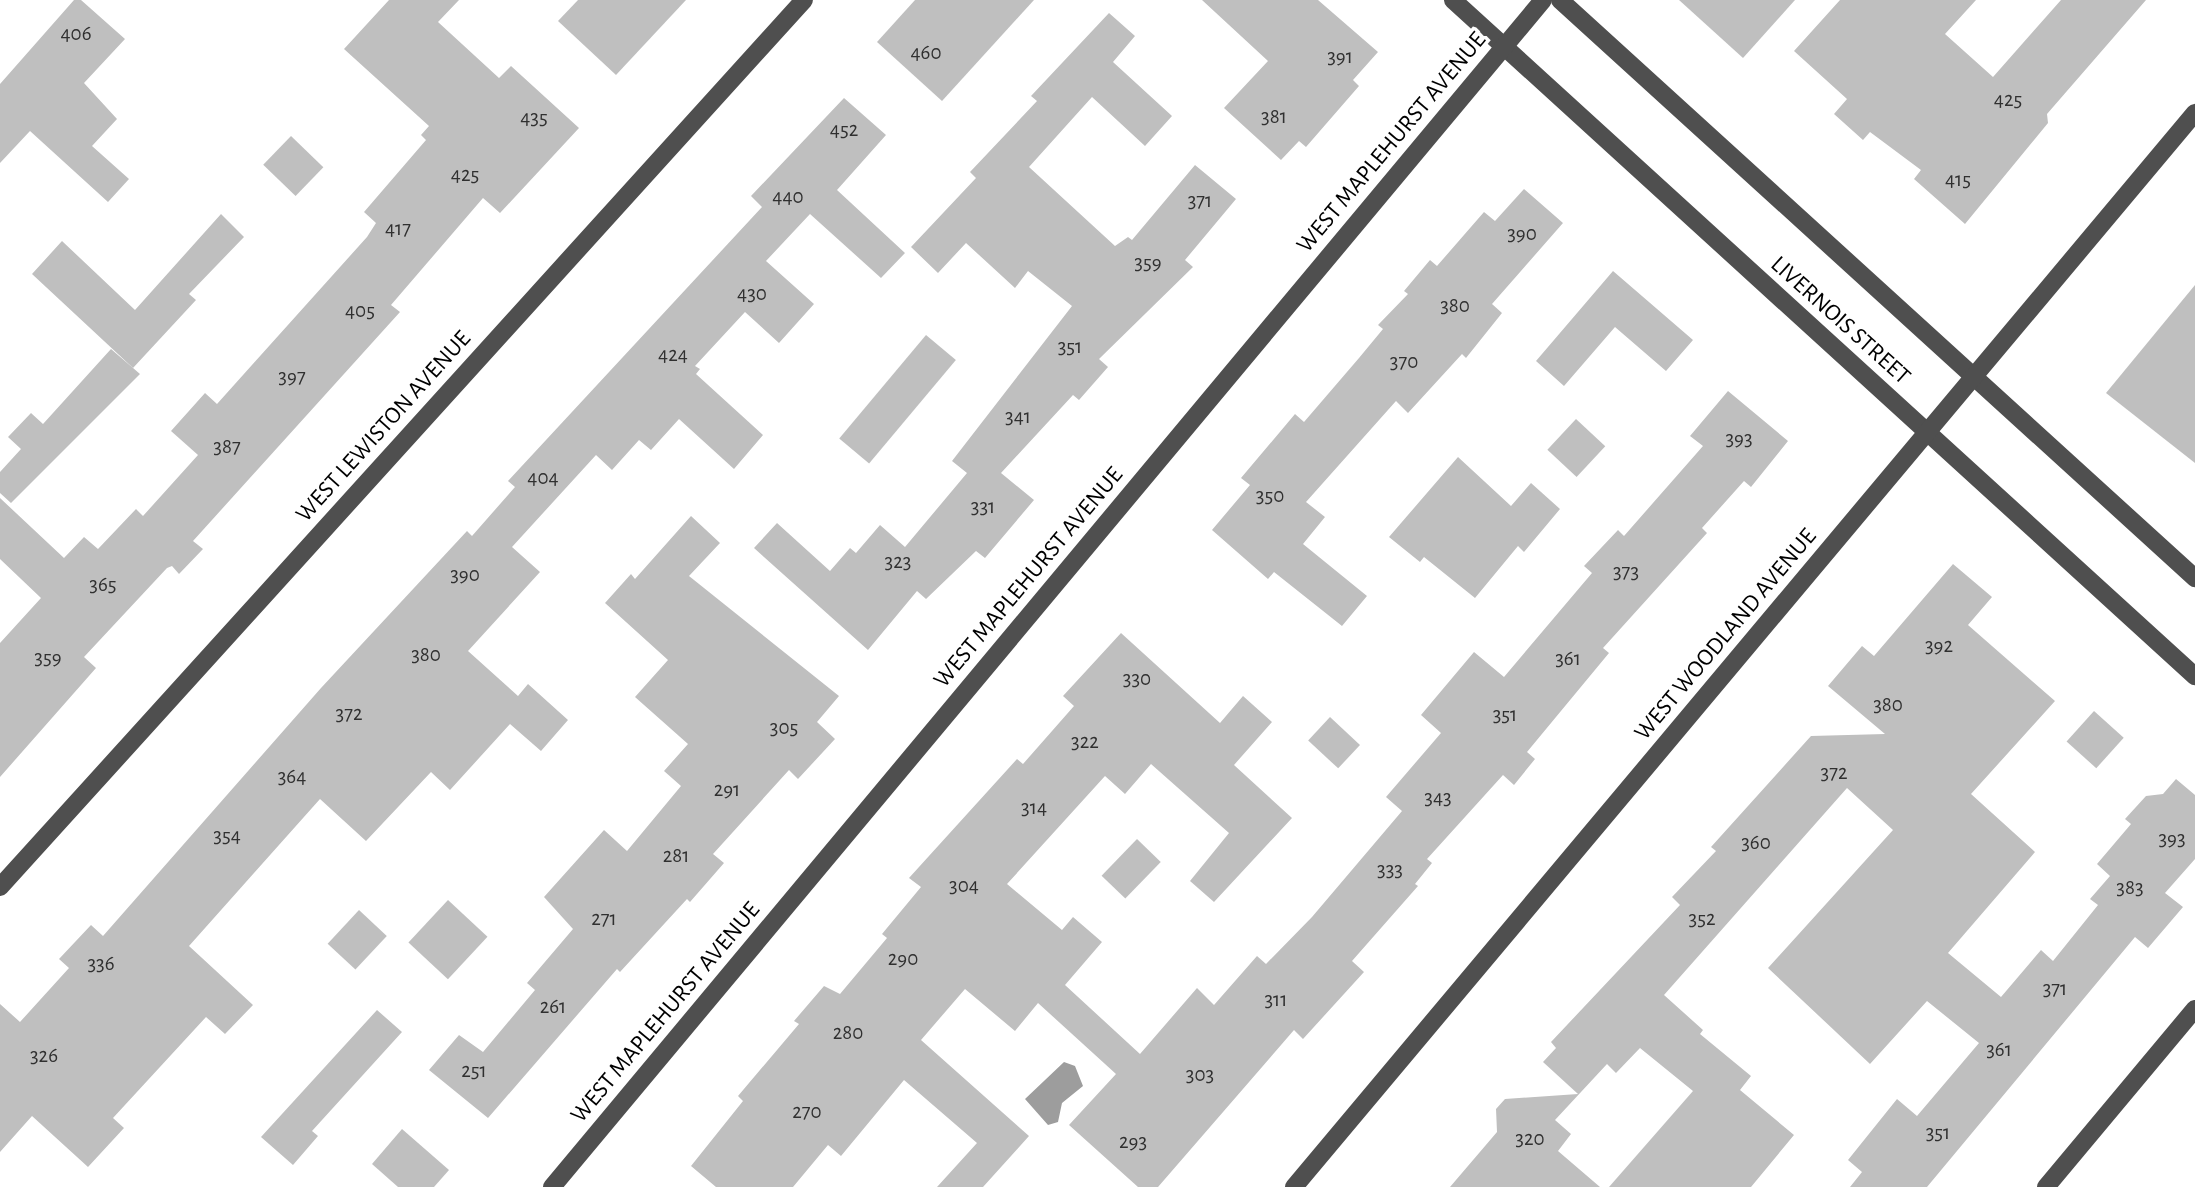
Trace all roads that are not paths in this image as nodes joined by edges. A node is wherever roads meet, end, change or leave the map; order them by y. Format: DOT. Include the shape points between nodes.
graph roads {
  1 [pos="804,0"];
  2 [pos="1453,0"];
  3 [pos="1543,0"];
  4 [pos="1560,0"];
  5 [pos="1504,47"];
  6 [pos="2195,113"];
  7 [pos="1975,378"];
  8 [pos="1928,433"];
  9 [pos="2195,578"];
  10 [pos="2195,676"];
  11 [pos="0,887"];
  12 [pos="2195,1009"];
  13 [pos="552,1187"];
  14 [pos="1294,1187"];
  15 [pos="2046,1187"];
  1 -- 11 [label="street, WEST LEWISTON AVENUE"];
  2 -- 5 [label="street, LIVERNOIS STREET"];
  3 -- 5 [label="street, WEST MAPLEHURST AVENUE"];
  4 -- 7 [label="street, LIVERNOIS STREET"];
  5 -- 8 [label="street, LIVERNOIS STREET"];
  5 -- 13 [label="street, WEST MAPLEHURST AVENUE"];
  6 -- 7 [label="street, WEST WOODLAND AVENUE"];
  7 -- 8 [label="street, WEST WOODLAND AVENUE"];
  7 -- 9 [label="street, LIVERNOIS STREET"];
  8 -- 10 [label="street, LIVERNOIS STREET"];
  8 -- 14 [label="street, WEST WOODLAND AVENUE"];
  12 -- 15 [label="street"];
}
